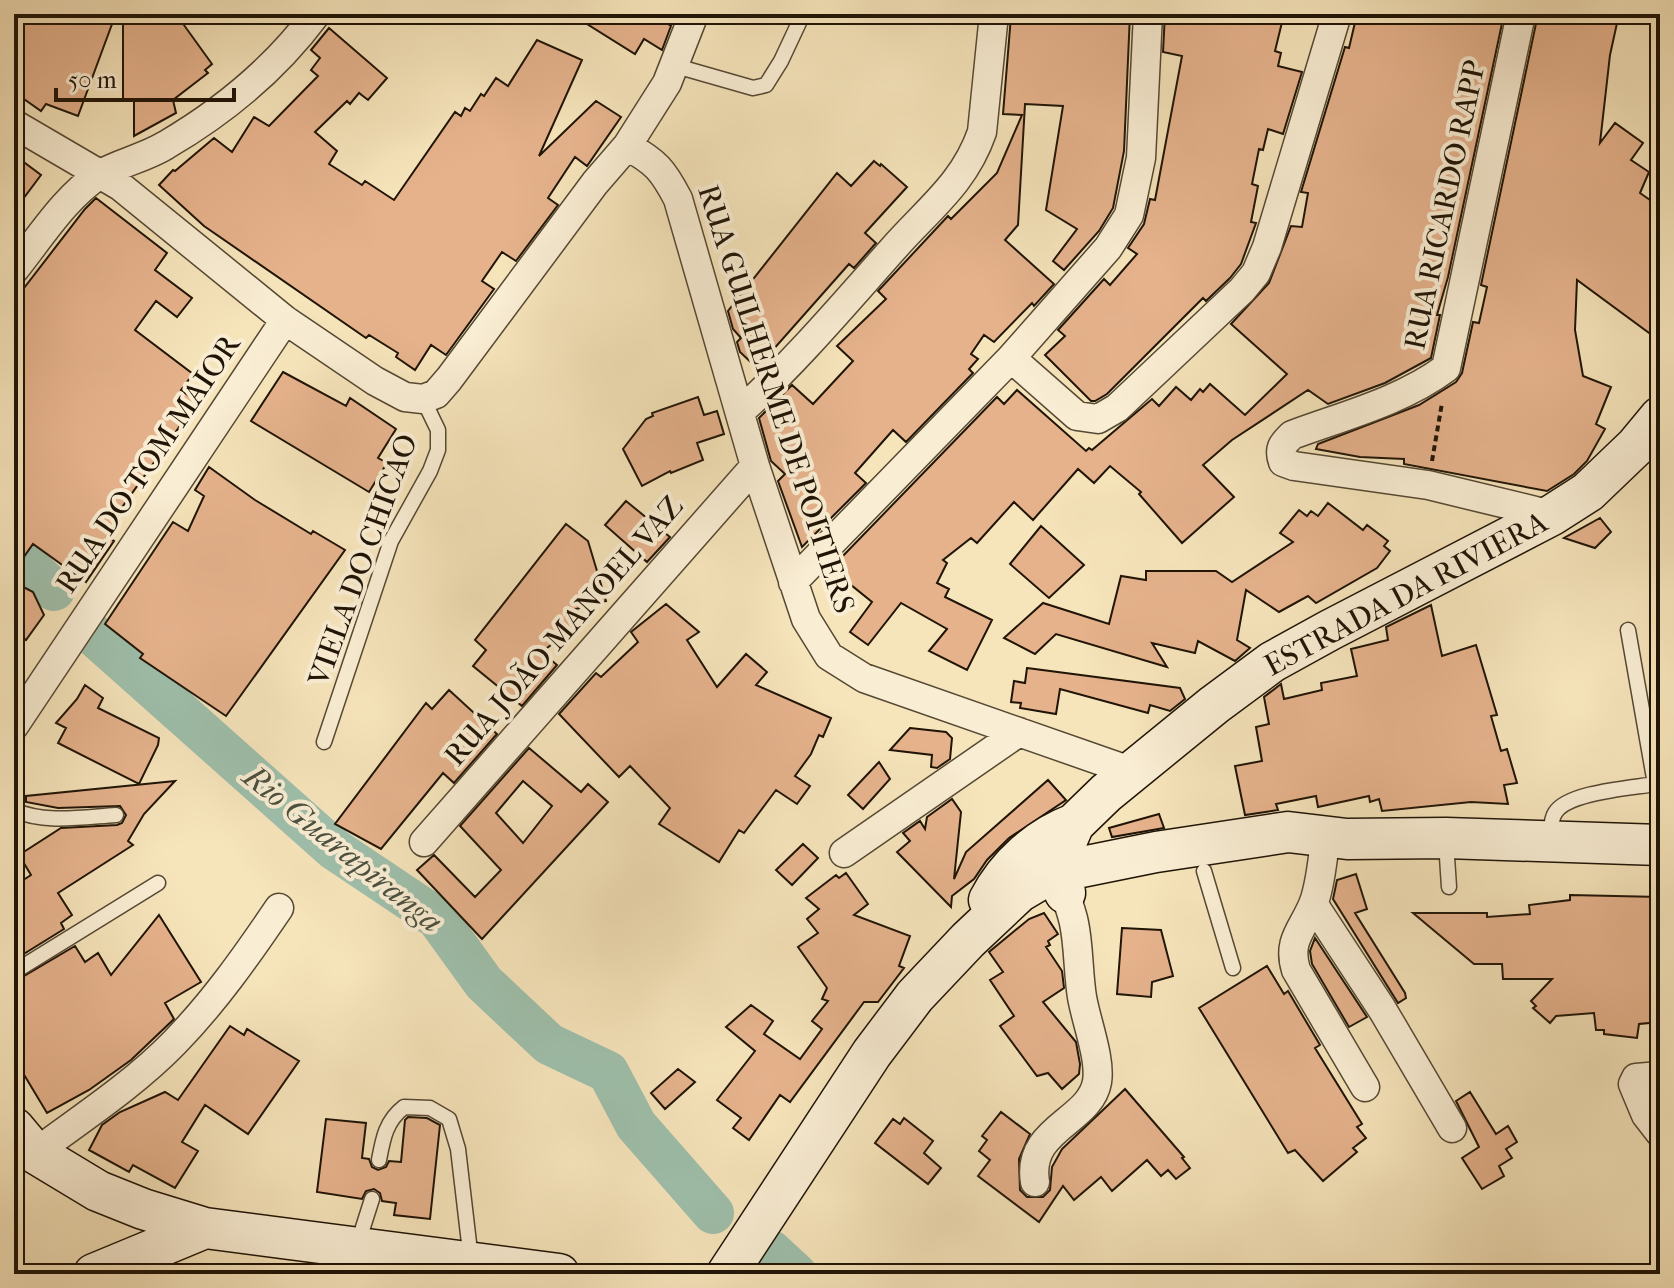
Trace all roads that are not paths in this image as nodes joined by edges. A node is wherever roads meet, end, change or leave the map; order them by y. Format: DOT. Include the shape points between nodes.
graph roads {
  1 [pos="316,14"];
  2 [pos="694,14"];
  3 [pos="803,14"];
  4 [pos="994,14"];
  5 [pos="1148,14"];
  6 [pos="1337,14"];
  7 [pos="1521,14"];
  8 [pos="676,66"];
  9 [pos="14,124"];
  10 [pos="627,146"];
  11 [pos="101,174"];
  12 [pos="14,270"];
  13 [pos="285,320"];
  14 [pos="1011,358"];
  15 [pos="423,399"];
  16 [pos="741,411"];
  17 [pos="1660,417"];
  18 [pos="755,466"];
  19 [pos="1552,515"];
  20 [pos="793,582"];
  21 [pos="1628,630"];
  22 [pos="14,726"];
  23 [pos="1019,732"];
  24 [pos="324,742"];
  25 [pos="1120,783"];
  26 [pos="1658,786"];
  27 [pos="14,810"];
  28 [pos="116,815"];
  29 [pos="1074,824"];
  30 [pos="1446,838"];
  31 [pos="1550,841"];
  32 [pos="424,842"];
  33 [pos="1336,844"];
  34 [pos="1660,845"];
  35 [pos="844,853"];
  36 [pos="1204,871"];
  37 [pos="158,883"];
  38 [pos="1449,887"];
  39 [pos="1073,889"];
  40 [pos="1314,905"];
  41 [pos="279,908"];
  42 [pos="968,940"];
  43 [pos="1233,968"];
  44 [pos="14,972"];
  45 [pos="1660,1076"];
  46 [pos="1365,1087"];
  47 [pos="1452,1128"];
  48 [pos="1660,1133"];
  49 [pos="24,1140"];
  50 [pos="379,1160"];
  51 [pos="1035,1182"];
  52 [pos="372,1199"];
  53 [pos="205,1228"];
  54 [pos="357,1247"];
  55 [pos="450,1265"];
  56 [pos="109,1271"];
  57 [pos="559,1274"];
  58 [pos="727,1274"];
  1 -- 11 [label="street" via="250,86 165,146"];
  2 -- 8 [label="street"];
  3 -- 8 [label="lane" via="766,85 753,88"];
  4 -- 16 [label="street" via="982,132 959,180"];
  5 -- 14 [label="street" via="1141,158 1129,215 1108,248"];
  6 -- 14 [label="street" via="1267,247 1242,290 1117,408 1098,419 1077,416"];
  7 -- 19 [label="street, RUA RICARDO RAPP" via="1446,368 1413,389 1292,435 1280,453 1283,462 1294,466 1428,485"];
  8 -- 10 [label="street"];
  9 -- 11 [label="street"];
  10 -- 15 [label="street" via="449,379"];
  10 -- 16 [label="street, RUA GUILHERME DE POITIERS" via="655,161 678,199"];
  11 -- 12 [label="street" via="66,206"];
  11 -- 13 [label="street"];
  13 -- 15 [label="street" via="375,381 405,397"];
  13 -- 22 [label="street, RUA DO TOM MAIOR"];
  14 -- 20 [label="street"];
  15 -- 24 [label="lane, VIELA DO CHICAO" via="438,430 438,450 391,541"];
  16 -- 18 [label="street, RUA GUILHERME DE POITIERS"];
  17 -- 19 [label="main road, ESTRADA DA RIVIERA" via="1596,485"];
  18 -- 20 [label="street, RUA GUILHERME DE POITIERS"];
  18 -- 32 [label="street, RUA JOÃO MANOEL VAZ"];
  19 -- 25 [label="main road, ESTRADA DA RIVIERA" via="1272,662"];
  20 -- 23 [label="street, RUA GUILHERME DE POITIERS" via="806,619 829,656 864,678"];
  21 -- 26 [label="lane"];
  23 -- 25 [label="street, RUA GUILHERME DE POITIERS"];
  23 -- 35 [label="street"];
  25 -- 29 [label="main road, ESTRADA DA RIVIERA"];
  25 -- 39 [label="main road, ESTRADA DA RIVIERA" via="1088,836"];
  26 -- 31 [label="lane" via="1575,798 1553,815"];
  27 -- 28 [label="lane" via="70,818"];
  29 -- 39 [label="main road, ESTRADA DA RIVIERA" via="1064,847"];
  29 -- 42 [label="main road" via="1051,833 1013,866 994,889"];
  30 -- 31 [label="main road"];
  30 -- 33 [label="main road"];
  30 -- 38 [label="lane"];
  31 -- 34 [label="main road"];
  33 -- 36 [label="main road" via="1288,858"];
  33 -- 39 [label="main road" via="1288,832 1156,852"];
  33 -- 40 [label="street"];
  36 -- 39 [label="main road"];
  36 -- 43 [label="lane"];
  37 -- 44 [label="lane"];
  39 -- 42 [label="main road"];
  39 -- 51 [label="street" via="1082,998 1097,1083 1089,1101 1039,1149"];
  40 -- 46 [label="street" via="1297,936 1293,960"];
  40 -- 47 [label="street"];
  41 -- 49 [label="street" via="223,989 173,1044 132,1081"];
  42 -- 58 [label="main road" via="915,996 872,1053"];
  45 -- 48 [label="street" via="1636,1078 1633,1084"];
  49 -- 53 [label="main road" via="98,1191"];
  50 -- 55 [label="lane" via="390,1118 404,1107 430,1108 449,1119 458,1149"];
  52 -- 54 [label="lane"];
  53 -- 54 [label="main road"];
  53 -- 56 [label="main road"];
  54 -- 55 [label="main road"];
  55 -- 57 [label="main road"];
}
